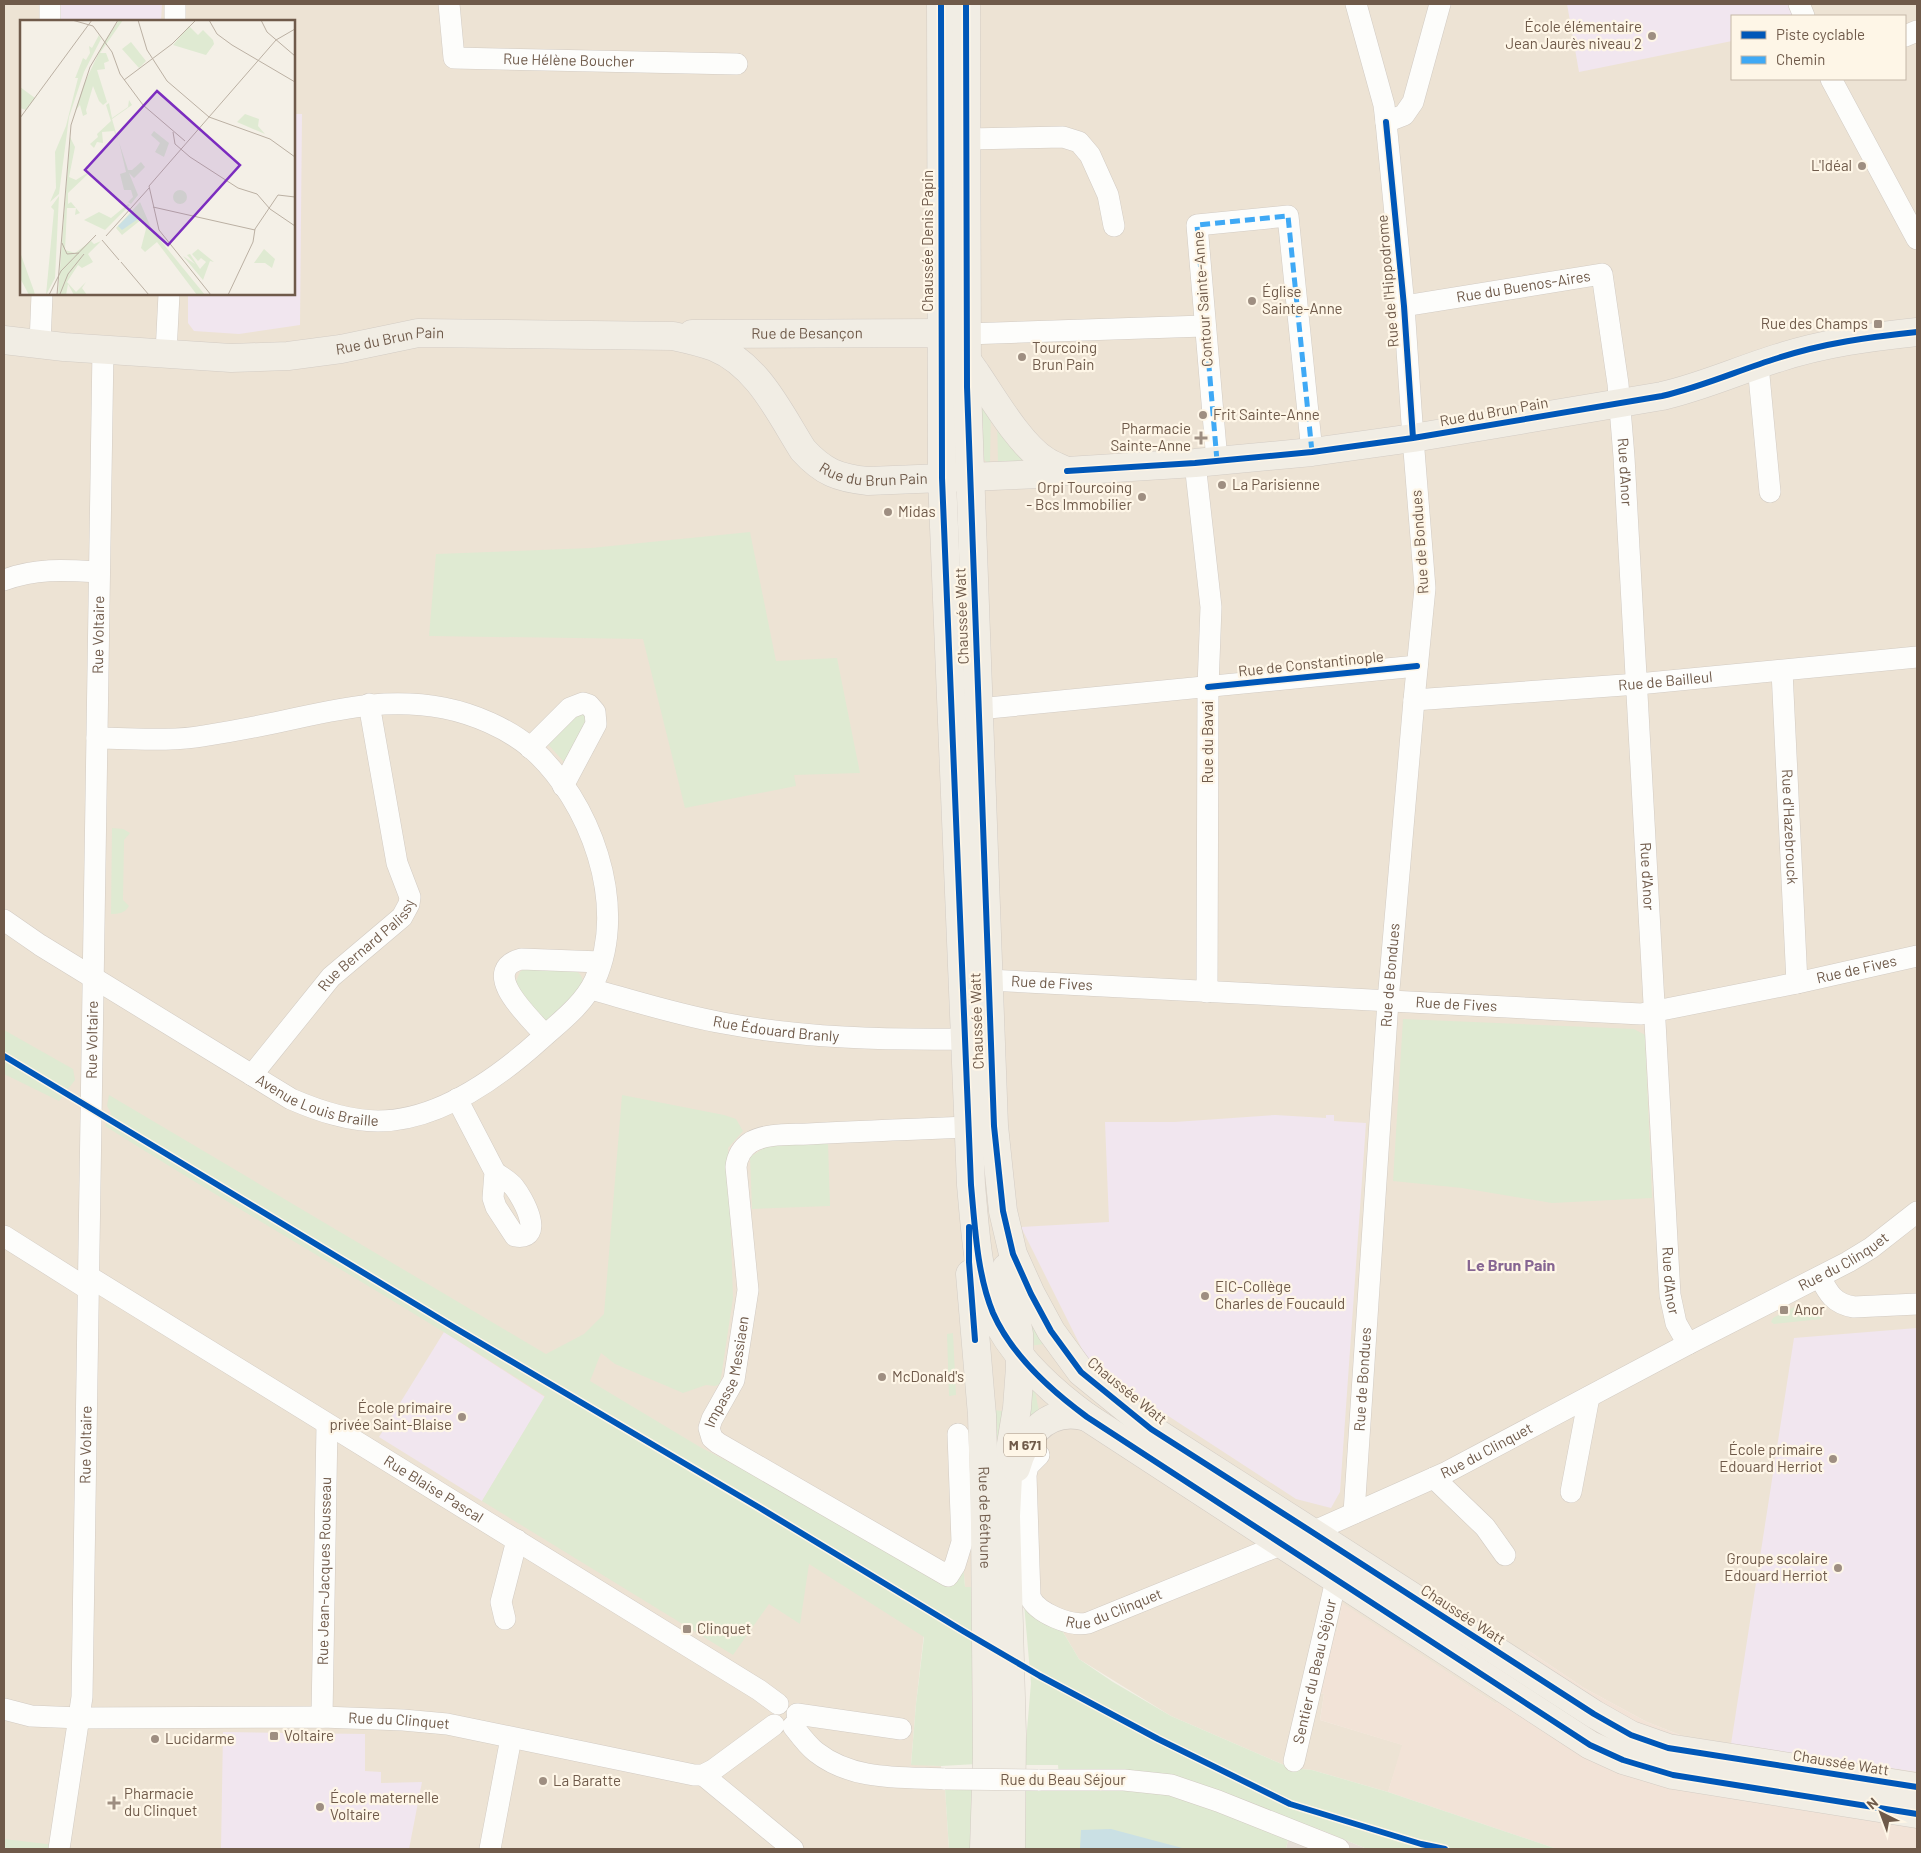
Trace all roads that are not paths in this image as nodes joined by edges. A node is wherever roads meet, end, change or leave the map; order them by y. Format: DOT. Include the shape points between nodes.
graph roads {
  1 [pos="50,4"];
  2 [pos="175,4"];
  3 [pos="449,4"];
  4 [pos="941,4"];
  5 [pos="966,4"];
  6 [pos="1356,4"];
  7 [pos="1440,4"];
  8 [pos="50,20"];
  9 [pos="175,20"];
  10 [pos="737,64"];
  11 [pos="1832,80"];
  12 [pos="1386,122"];
  13 [pos="967,139"];
  14 [pos="1114,226"];
  15 [pos="1917,239"];
  16 [pos="42,295"];
  17 [pos="169,295"];
  18 [pos="1404,306"];
  19 [pos="1204,326"];
  20 [pos="1917,332"];
  21 [pos="772,335"];
  22 [pos="674,336"];
  23 [pos="4,340"];
  24 [pos="958,343"];
  25 [pos="40,344"];
  26 [pos="103,349"];
  27 [pos="166,353"];
  28 [pos="1758,365"];
  29 [pos="761,383"];
  30 [pos="965,389"];
  31 [pos="1620,404"];
  32 [pos="1413,438"];
  33 [pos="1312,452"];
  34 [pos="1206,462"];
  35 [pos="1067,471"];
  36 [pos="970,477"];
  37 [pos="942,478"];
  38 [pos="1770,492"];
  39 [pos="99,572"];
  40 [pos="4,580"];
  41 [pos="1917,657"];
  42 [pos="1417,666"];
  43 [pos="1782,671"];
  44 [pos="1638,684"];
  45 [pos="1208,688"];
  46 [pos="1414,700"];
  47 [pos="369,704"];
  48 [pos="978,709"];
  49 [pos="97,738"];
  50 [pos="530,748"];
  51 [pos="563,786"];
  52 [pos="4,920"];
  53 [pos="1917,956"];
  54 [pos="602,962"];
  55 [pos="93,978"];
  56 [pos="988,980"];
  57 [pos="1797,983"];
  58 [pos="590,989"];
  59 [pos="1207,992"];
  60 [pos="1388,1001"];
  61 [pos="1656,1012"];
  62 [pos="545,1035"];
  63 [pos="966,1039"];
  64 [pos="252,1075"];
  65 [pos="457,1100"];
  66 [pos="981,1126"];
  67 [pos="495,1172"];
  68 [pos="971,1185"];
  69 [pos="1917,1212"];
  70 [pos="4,1236"];
  71 [pos="1820,1277"];
  72 [pos="88,1283"];
  73 [pos="1917,1304"];
  74 [pos="1688,1344"];
  75 [pos="1025,1367"];
  76 [pos="1589,1398"];
  77 [pos="982,1416"];
  78 [pos="1087,1417"];
  79 [pos="327,1425"];
  80 [pos="1150,1429"];
  81 [pos="958,1434"];
  82 [pos="1039,1455"];
  83 [pos="1434,1478"];
  84 [pos="1571,1492"];
  85 [pos="1354,1513"];
  86 [pos="1006,1516"];
  87 [pos="1312,1532"];
  88 [pos="517,1540"];
  89 [pos="1281,1544"];
  90 [pos="1505,1556"];
  91 [pos="1336,1580"];
  92 [pos="505,1619"];
  93 [pos="4,1709"];
  94 [pos="80,1718"];
  95 [pos="322,1718"];
  96 [pos="788,1722"];
  97 [pos="900,1729"];
  98 [pos="511,1738"];
  99 [pos="1294,1761"];
  100 [pos="703,1774"];
  101 [pos="1917,1787"];
  102 [pos="1917,1814"];
  103 [pos="59,1849"];
  104 [pos="490,1849"];
  105 [pos="793,1849"];
  106 [pos="984,1849"];
  107 [pos="1011,1849"];
  108 [pos="1339,1849"];
  1 -- 8 [label="street"];
  2 -- 9 [label="street"];
  3 -- 10 [label="street, Rue Hélène Boucher" via="454,58"];
  4 -- 24 [label="main road, Chaussée Denis Papin"];
  5 -- 13 [label="main road, Chaussée Denis Papin"];
  6 -- 12 [label="street, Rue de l'Hippodrome"];
  7 -- 12 [label="street" via="1413,102 1404,115"];
  11 -- 15 [label="street"];
  12 -- 18 [label="street, Rue de l'Hippodrome"];
  13 -- 14 [label="street" via="1063,137 1078,142 1095,163 1108,195"];
  13 -- 24 [label="main road, Chaussée Denis Papin"];
  16 -- 25 [label="street"];
  17 -- 27 [label="street"];
  18 -- 31 [label="street, Rue du Buenos-Aires" via="1602,274"];
  18 -- 32 [label="street, Rue de l'Hippodrome"];
  19 -- 24 [label="street, Rue de Besançon"];
  19 -- 33 [label="street, Contour Sainte-Anne" via="1197,225 1288,216"];
  19 -- 34 [label="street, Contour Sainte-Anne"];
  20 -- 28 [label="main road, Rue du Brun Pain" via="1841,342"];
  21 -- 22 [label="main road, Rue de Besançon" via="712,333"];
  21 -- 24 [label="main road, Rue de Besançon"];
  21 -- 29 [label="main road, Rue du Brun Pain" via="757,351"];
  22 -- 27 [label="main road, Rue du Brun Pain" via="440,332 405,334 350,347 288,356 231,358"];
  22 -- 29 [label="main road, Rue du Brun Pain" via="726,353"];
  23 -- 25 [label="main road, Rue du Brun Pain"];
  24 -- 30 [label="main road"];
  24 -- 30 [label="main road, Chaussée Denis Papin"];
  25 -- 26 [label="main road, Rue du Brun Pain"];
  26 -- 27 [label="main road, Rue du Brun Pain"];
  26 -- 39 [label="street, Rue Voltaire"];
  28 -- 31 [label="main road, Rue du Brun Pain" via="1682,392"];
  28 -- 38 [label="street"];
  29 -- 37 [label="main road, Rue du Brun Pain" via="803,450 830,473 868,481"];
  30 -- 35 [label="main road" via="1020,435 1045,461"];
  30 -- 36 [label="main road, Chaussée Denis Papin"];
  30 -- 37 [label="main road, Chaussée Denis Papin"];
  31 -- 32 [label="main road, Rue du Brun Pain"];
  31 -- 44 [label="street, Rue d'Anor"];
  32 -- 33 [label="main road, Rue du Brun Pain"];
  32 -- 42 [label="street, Rue de Bondues" via="1425,588"];
  33 -- 34 [label="main road, Rue du Brun Pain"];
  34 -- 35 [label="main road, Rue du Brun Pain"];
  34 -- 45 [label="street, Rue du Bavai" via="1211,607"];
  35 -- 36 [label="main road, Rue du Brun Pain"];
  36 -- 37 [label="main road, Rue du Brun Pain"];
  36 -- 48 [label="main road, Chaussée Watt"];
  37 -- 63 [label="main road, Chaussée Watt"];
  39 -- 40 [label="street" via="47,570"];
  39 -- 49 [label="street, Rue Voltaire"];
  41 -- 43 [label="street, Rue de Bailleul"];
  42 -- 45 [label="street, Rue de Constantinople"];
  42 -- 46 [label="street, Rue de Bondues"];
  43 -- 44 [label="street, Rue de Bailleul"];
  43 -- 57 [label="street, Rue d'Hazebrouck"];
  44 -- 46 [label="street, Rue de Bailleul"];
  44 -- 61 [label="street, Rue d'Anor"];
  45 -- 48 [label="street, Rue de Constantinople"];
  45 -- 59 [label="street, Rue du Bavai"];
  46 -- 60 [label="street, Rue de Bondues"];
  47 -- 49 [label="street, Avenue Louis Braille" via="200,737"];
  47 -- 50 [label="street, Avenue Louis Braille" via="411,704 457,712 494,726"];
  47 -- 64 [label="street, Rue Bernard Palissy" via="397,862 410,897 406,912 320,988"];
  48 -- 56 [label="main road, Chaussée Watt"];
  49 -- 55 [label="street, Rue Voltaire"];
  50 -- 51 [label="street, Avenue Louis Braille"];
  50 -- 51 [label="street" via="570,708 583,703 592,708 596,724"];
  51 -- 54 [label="street, Avenue Louis Braille" via="590,833 603,871 607,915"];
  52 -- 55 [label="street, Avenue Louis Braille"];
  53 -- 57 [label="street, Rue de Fives"];
  54 -- 58 [label="street, Avenue Louis Braille"];
  54 -- 62 [label="street" via="522,959 505,969 506,986"];
  55 -- 64 [label="street, Avenue Louis Braille"];
  55 -- 72 [label="street, Rue Voltaire"];
  56 -- 59 [label="street, Rue de Fives"];
  56 -- 66 [label="main road, Chaussée Watt"];
  57 -- 61 [label="street, Rue de Fives"];
  58 -- 62 [label="street, Avenue Louis Braille"];
  58 -- 63 [label="street, Rue Édouard Branly" via="701,1019 760,1029 841,1037"];
  59 -- 60 [label="street, Rue de Fives"];
  60 -- 61 [label="street, Rue de Fives" via="1622,1014"];
  60 -- 85 [label="street, Rue de Bondues"];
  61 -- 74 [label="street, Rue d'Anor" via="1670,1295 1676,1323"];
  62 -- 65 [label="street, Avenue Louis Braille" via="493,1077"];
  63 -- 66 [label="main road, Chaussée Watt"];
  64 -- 65 [label="street, Avenue Louis Braille" via="316,1110 360,1120 399,1119"];
  65 -- 67 [label="street"];
  66 -- 68 [label="main road, Chaussée Watt"];
  66 -- 75 [label="main road, Chaussée Watt" via="991,1162 993,1214"];
  66 -- 80 [label="main road, Chaussée Watt" via="1000,1188 1007,1232 1035,1303 1081,1372"];
  66 -- 81 [label="street, Impasse Messiaen" via="767,1137 744,1148 736,1167 747,1305 734,1380 709,1428 712,1438 718,1443 948,1576 955,1566 962,1542"];
  68 -- 75 [label="main road, Chaussée Watt" via="979,1256 989,1302"];
  68 -- 77 [label="main road, Rue de Béthune / M 671" via="969,1262"];
  69 -- 71 [label="street, Rue du Clinquet" via="1860,1255"];
  70 -- 72 [label="street, Rue Blaise Pascal"];
  71 -- 73 [label="street" via="1835,1301 1844,1306"];
  71 -- 74 [label="street, Rue du Clinquet"];
  72 -- 79 [label="street, Rue Blaise Pascal"];
  72 -- 94 [label="street, Rue Voltaire"];
  74 -- 76 [label="street, Rue du Clinquet"];
  75 -- 77 [label="main road" via="998,1388"];
  75 -- 78 [label="main road, Chaussée Watt"];
  75 -- 80 [label="main road, Chaussée Watt" via="1078,1386"];
  75 -- 86 [label="main road, Rue de Béthune / M 671" via="1008,1463"];
  76 -- 83 [label="street, Rue du Clinquet"];
  76 -- 84 [label="street"];
  77 -- 106 [label="main road, Rue de Béthune / M 671" via="987,1755"];
  78 -- 86 [label="main road, Rue de Béthune / M 671" via="1066,1415 1049,1420 1033,1432 1020,1454"];
  78 -- 89 [label="main road, Chaussée Watt"];
  79 -- 88 [label="street, Rue Blaise Pascal"];
  79 -- 95 [label="street, Rue Jean-Jacques Rousseau"];
  80 -- 87 [label="main road, Chaussée Watt"];
  82 -- 89 [label="street, Rue du Clinquet" via="1028,1466 1026,1475 1029,1593 1034,1604 1067,1622 1088,1623"];
  83 -- 85 [label="street, Rue du Clinquet"];
  83 -- 90 [label="street" via="1486,1527"];
  85 -- 87 [label="street, Rue du Clinquet"];
  86 -- 107 [label="main road, Rue de Béthune / M 671" via="1012,1734"];
  87 -- 89 [label="street, Rue du Clinquet"];
  87 -- 101 [label="main road, Chaussée Watt" via="1594,1714 1642,1740 1682,1751"];
  88 -- 92 [label="street" via="501,1602"];
  88 -- 96 [label="street, Rue Blaise Pascal" via="778,1704 790,1704 795,1708"];
  89 -- 91 [label="main road, Chaussée Watt"];
  91 -- 99 [label="street, Sentier du Beau Séjour"];
  91 -- 102 [label="main road, Chaussée Watt" via="1573,1735 1623,1760 1673,1775"];
  93 -- 94 [label="street, Rue du Clinquet" via="31,1716"];
  94 -- 95 [label="street, Rue du Clinquet"];
  94 -- 103 [label="street, Rue Voltaire"];
  95 -- 98 [label="street, Rue du Clinquet" via="424,1721"];
  96 -- 97 [label="street"];
  96 -- 100 [label="street"];
  96 -- 108 [label="street, Rue du Beau Séjour, bridge" via="814,1750 856,1772 945,1779 1124,1780 1171,1785"];
  98 -- 100 [label="street, Rue du Clinquet" via="690,1775"];
  98 -- 104 [label="street"];
  100 -- 105 [label="street"];
}
